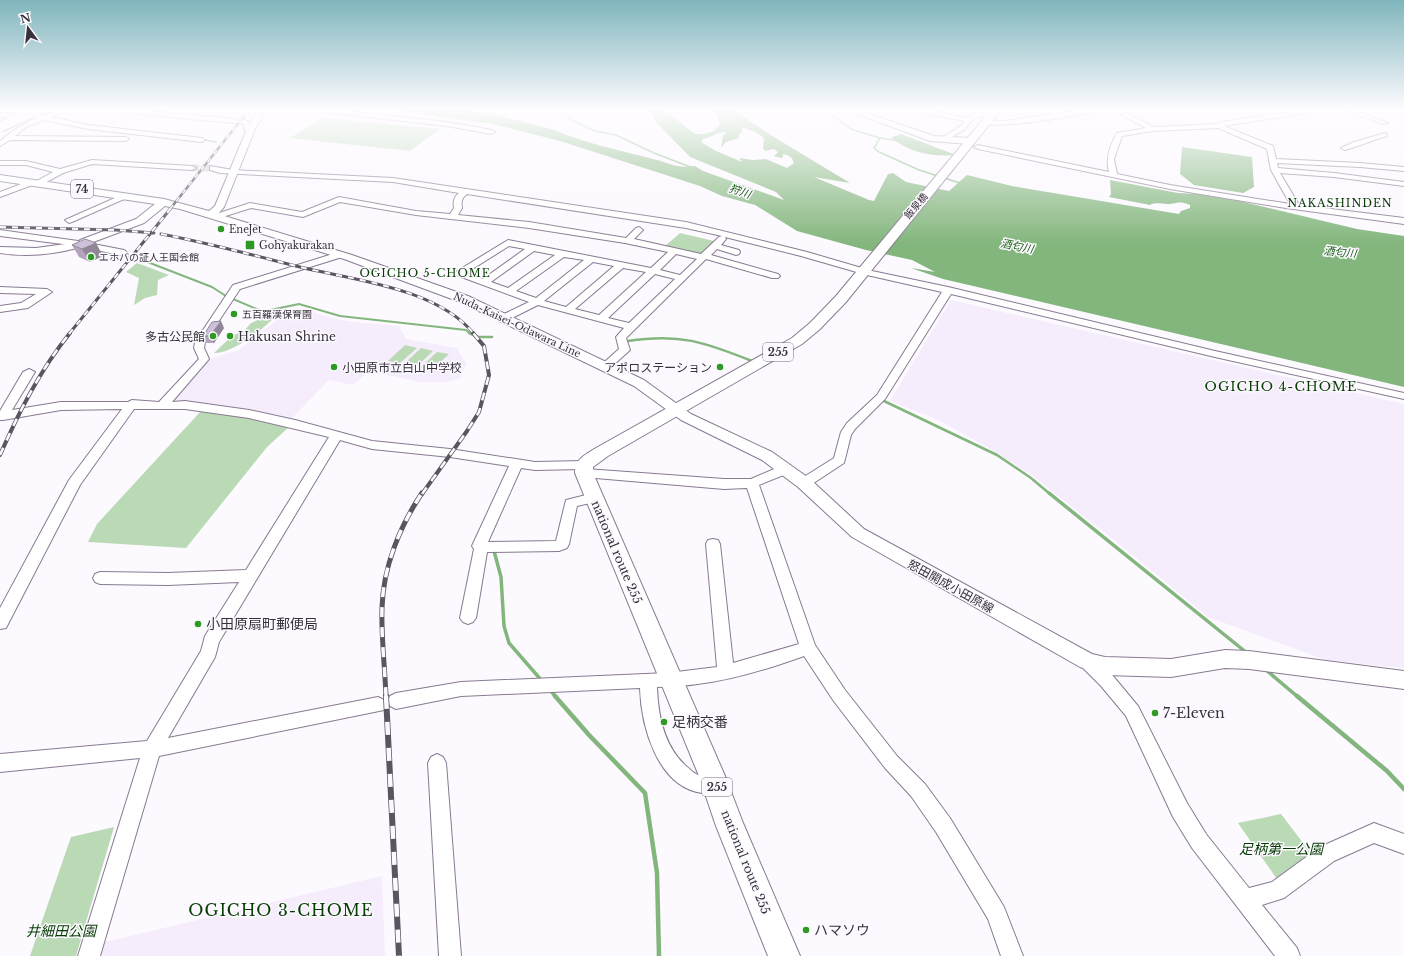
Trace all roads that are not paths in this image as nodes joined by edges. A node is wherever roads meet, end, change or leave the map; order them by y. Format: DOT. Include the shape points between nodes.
graph roads {
  1 [pos="240,155"];
  2 [pos="965,155"];
  3 [pos="1020,155"];
  4 [pos="1112,155"];
  5 [pos="1271,155"];
  6 [pos="1272,160"];
  7 [pos="0,163"];
  8 [pos="192,168"];
  9 [pos="212,168"];
  10 [pos="1404,169"];
  11 [pos="1275,170"];
  12 [pos="60,171"];
  13 [pos="233,172"];
  14 [pos="1114,176"];
  15 [pos="0,178"];
  16 [pos="35,183"];
  17 [pos="1404,184"];
  18 [pos="466,190"];
  19 [pos="0,195"];
  20 [pos="126,196"];
  21 [pos="164,202"];
  22 [pos="1296,207"];
  23 [pos="213,216"];
  24 [pos="452,217"];
  25 [pos="70,220"];
  26 [pos="1404,221"];
  27 [pos="686,225"];
  28 [pos="639,230"];
  29 [pos="0,233"];
  30 [pos="722,239"];
  31 [pos="628,241"];
  32 [pos="84,242"];
  33 [pos="73,246"];
  34 [pos="715,246"];
  35 [pos="532,248"];
  36 [pos="0,250"];
  37 [pos="674,251"];
  38 [pos="736,252"];
  39 [pos="124,253"];
  40 [pos="563,253"];
  41 [pos="339,255"];
  42 [pos="703,256"];
  43 [pos="591,259"];
  44 [pos="621,265"];
  45 [pos="653,271"];
  46 [pos="862,273"];
  47 [pos="775,276"];
  48 [pos="682,278"];
  49 [pos="484,282"];
  50 [pos="0,290"];
  51 [pos="948,290"];
  52 [pos="510,291"];
  53 [pos="537,302"];
  54 [pos="0,309"];
  55 [pos="568,310"];
  56 [pos="506,318"];
  57 [pos="601,319"];
  58 [pos="631,327"];
  59 [pos="605,367"];
  60 [pos="29,372"];
  61 [pos="1404,396"];
  62 [pos="132,404"];
  63 [pos="163,404"];
  64 [pos="675,410"];
  65 [pos="2,416"];
  66 [pos="338,435"];
  67 [pos="516,464"];
  68 [pos="584,469"];
  69 [pos="786,469"];
  70 [pos="752,482"];
  71 [pos="804,483"];
  72 [pos="594,498"];
  73 [pos="713,544"];
  74 [pos="482,548"];
  75 [pos="252,576"];
  76 [pos="100,578"];
  77 [pos="468,618"];
  78 [pos="0,623"];
  79 [pos="808,648"];
  80 [pos="1087,662"];
  81 [pos="726,672"];
  82 [pos="659,680"];
  83 [pos="1404,680"];
  84 [pos="396,701"];
  85 [pos="378,705"];
  86 [pos="152,749"];
  87 [pos="0,763"];
  88 [pos="437,763"];
  89 [pos="716,786"];
  90 [pos="1404,844"];
  91 [pos="1245,899"];
  92 [pos="89,956"];
  93 [pos="450,956"];
  94 [pos="784,956"];
  95 [pos="1012,956"];
  96 [pos="1289,956"];
  1 -- 13 [label="main road"];
  2 -- 46 [label="highway, 飯泉橋 / 255"];
  3 -- 14 [label="street"];
  4 -- 14 [label="street" via="1109,166"];
  5 -- 6 [label="street"];
  6 -- 10 [label="street"];
  6 -- 11 [label="street"];
  7 -- 12 [label="street" via="26,163"];
  8 -- 12 [label="street" via="92,162"];
  9 -- 13 [label="street"];
  11 -- 17 [label="street"];
  11 -- 22 [label="street"];
  12 -- 16 [label="street"];
  13 -- 18 [label="street" via="372,178"];
  13 -- 23 [label="main road"];
  14 -- 22 [label="street"];
  15 -- 16 [label="main road, 74"];
  16 -- 19 [label="street"];
  16 -- 20 [label="main road, 74"];
  18 -- 24 [label="street" via="459,197 458,208"];
  18 -- 27 [label="street"];
  20 -- 21 [label="main road, 74"];
  20 -- 25 [label="street"];
  21 -- 23 [label="main road, 74"];
  21 -- 32 [label="main road" via="140,221"];
  22 -- 26 [label="street"];
  23 -- 24 [label="street" via="250,205 303,215 339,199"];
  23 -- 41 [label="main road, Nuda-Kaisei-Odawara Line"];
  24 -- 31 [label="street" via="529,225"];
  27 -- 30 [label="street" via="685,229"];
  27 -- 46 [label="street" via="804,254"];
  28 -- 31 [label="street"];
  29 -- 39 [label="street" via="57,240"];
  30 -- 34 [label="street"];
  30 -- 46 [label="street"];
  31 -- 37 [label="street"];
  33 -- 36 [label="main road" via="58,250 27,252"];
  34 -- 38 [label="street"];
  34 -- 42 [label="street"];
  35 -- 40 [label="street"];
  35 -- 49 [label="street"];
  35 -- 49 [label="street" via="508,243 459,273"];
  37 -- 42 [label="street"];
  37 -- 45 [label="street"];
  40 -- 43 [label="street"];
  40 -- 52 [label="street"];
  41 -- 56 [label="main road, Nuda-Kaisei-Odawara Line" via="464,299"];
  41 -- 63 [label="street" via="236,287 199,345 204,359"];
  42 -- 47 [label="street"];
  42 -- 48 [label="street"];
  43 -- 44 [label="street"];
  43 -- 53 [label="street"];
  44 -- 45 [label="street"];
  44 -- 55 [label="street"];
  45 -- 48 [label="street"];
  45 -- 57 [label="street"];
  46 -- 51 [label="street"];
  46 -- 64 [label="highway, 255" via="841,300 797,341"];
  48 -- 58 [label="street"];
  49 -- 52 [label="street"];
  50 -- 54 [label="street" via="47,292 24,306"];
  51 -- 61 [label="street"];
  51 -- 71 [label="street" via="881,397 848,430 840,460"];
  52 -- 53 [label="street"];
  53 -- 55 [label="street"];
  53 -- 56 [label="street"];
  55 -- 57 [label="street"];
  56 -- 59 [label="main road, Nuda-Kaisei-Odawara Line"];
  57 -- 58 [label="street"];
  58 -- 59 [label="street" via="621,337 625,350"];
  59 -- 64 [label="main road, Nuda-Kaisei-Odawara Line" via="639,383"];
  60 -- 65 [label="street"];
  62 -- 63 [label="street"];
  62 -- 65 [label="street" via="61,406"];
  62 -- 78 [label="street" via="74,483"];
  63 -- 66 [label="street" via="199,406 242,413"];
  64 -- 68 [label="highway, 255" via="602,452"];
  64 -- 69 [label="main road, 怒田開成小田原線" via="745,444"];
  66 -- 67 [label="street" via="372,445 450,453"];
  66 -- 75 [label="street"];
  67 -- 68 [label="street"];
  67 -- 74 [label="street" via="480,546"];
  68 -- 70 [label="street" via="724,484"];
  68 -- 72 [label="highway, national route 255 / 255"];
  69 -- 70 [label="street"];
  69 -- 71 [label="main road, 怒田開成小田原線"];
  70 -- 79 [label="street"];
  71 -- 80 [label="main road, 怒田開成小田原線" via="858,534"];
  72 -- 74 [label="street" via="571,503 562,544 559,546"];
  72 -- 82 [label="highway, national route 255 / 255"];
  73 -- 81 [label="street"];
  74 -- 77 [label="street"];
  75 -- 76 [label="street"];
  75 -- 86 [label="street" via="211,641 209,652"];
  79 -- 81 [label="street"];
  79 -- 95 [label="street" via="839,694 891,762 918,790 943,825 997,914"];
  80 -- 83 [label="main road, 怒田開成小田原線" via="1105,666 1171,668 1225,659 1254,660"];
  80 -- 91 [label="street" via="1132,711 1180,810 1199,841"];
  81 -- 82 [label="street"];
  82 -- 84 [label="street" via="461,689"];
  82 -- 89 [label="highway, national route 255 / 255"];
  82 -- 89 [label="street" via="649,706 657,739 670,763 692,784"];
  85 -- 86 [label="street"];
  86 -- 87 [label="street"];
  86 -- 92 [label="street"];
  88 -- 93 [label="street"];
  89 -- 94 [label="highway, national route 255 / 255"];
  90 -- 91 [label="street" via="1374,833 1327,854 1277,891"];
  91 -- 96 [label="street"];
}
